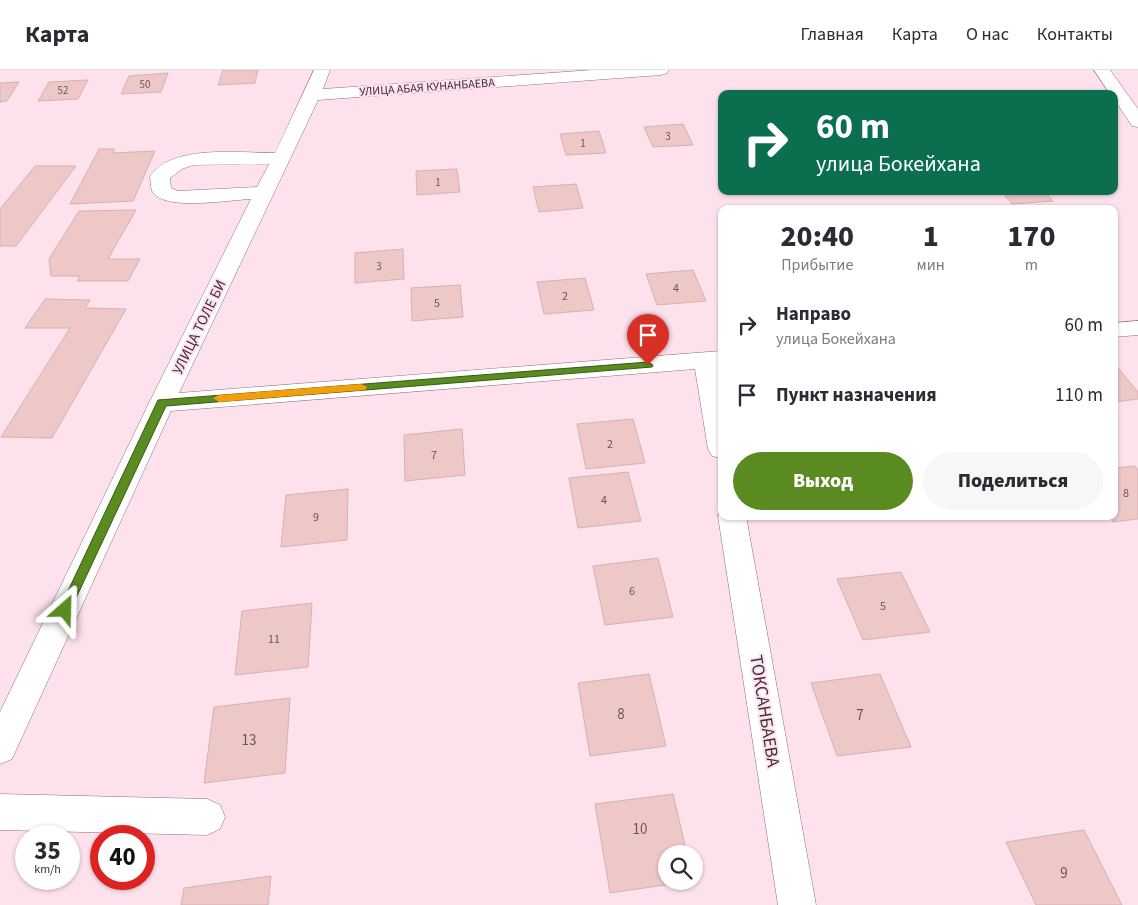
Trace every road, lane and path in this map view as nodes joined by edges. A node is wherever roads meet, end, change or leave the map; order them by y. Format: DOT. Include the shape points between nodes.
graph roads {
  1 [pos="322,70"];
  2 [pos="661,70"];
  3 [pos="1102,70"];
  4 [pos="1116,90"];
  5 [pos="1118,93"];
  6 [pos="312,95"];
  7 [pos="1138,122"];
  8 [pos="282,158"];
  9 [pos="265,193"];
  10 [pos="1138,328"];
  11 [pos="1118,330"];
  12 [pos="714,360"];
  13 [pos="162,403"];
  14 [pos="718,411"];
  15 [pos="733,520"];
  16 [pos="0,748"];
  17 [pos="0,812"];
  18 [pos="207,817"];
  19 [pos="797,905"];
  1 -- 6 [label="street, УЛИЦА ТОЛЕ БИ"];
  2 -- 6 [label="street, УЛИЦА АБАЯ КУНАНБАЕВА"];
  3 -- 4 [label="street"];
  5 -- 7 [label="street"];
  6 -- 8 [label="street, УЛИЦА ТОЛЕ БИ"];
  8 -- 9 [label="street, УЛИЦА ТОЛЕ БИ"];
  8 -- 9 [label="street" via="190,159 160,176 162,191 175,197"];
  9 -- 13 [label="street, УЛИЦА ТОЛЕ БИ"];
  10 -- 11 [label="street"];
  12 -- 13 [label="street"];
  12 -- 14 [label="street"];
  13 -- 16 [label="street, УЛИЦА ТОЛЕ БИ"];
  15 -- 19 [label="street, ТОКСАНБАЕВА"];
  17 -- 18 [label="street"];
}
